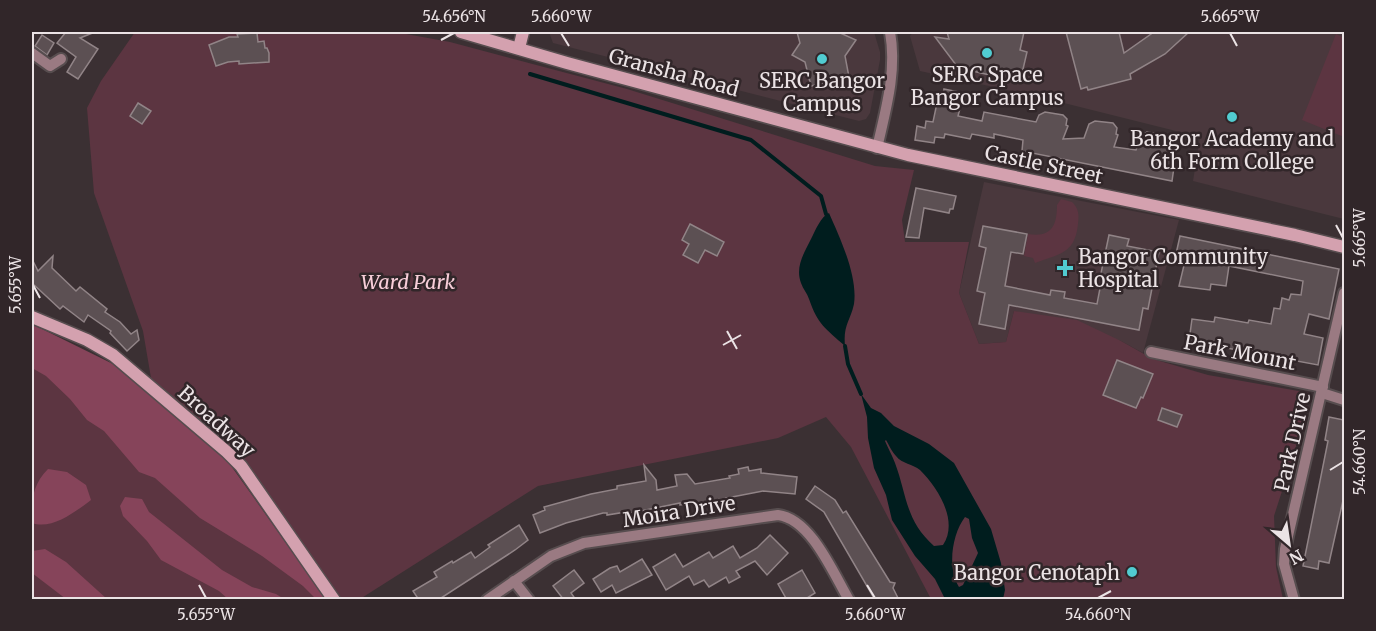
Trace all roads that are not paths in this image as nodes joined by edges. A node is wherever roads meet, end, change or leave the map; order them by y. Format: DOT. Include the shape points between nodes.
graph roads {
  1 [pos="461,32"];
  2 [pos="523,32"];
  3 [pos="890,32"];
  4 [pos="519,48"];
  5 [pos="32,53"];
  6 [pos="61,59"];
  7 [pos="877,148"];
  8 [pos="1344,248"];
  9 [pos="1344,293"];
  10 [pos="32,317"];
  11 [pos="1151,352"];
  12 [pos="1323,390"];
  13 [pos="1344,400"];
  14 [pos="514,581"];
  15 [pos="334,600"];
  16 [pos="487,600"];
  17 [pos="529,600"];
  18 [pos="849,600"];
  19 [pos="1294,600"];
  1 -- 4 [label="street, Gransha Road"];
  2 -- 4 [label="street"];
  3 -- 7 [label="street" via="892,73"];
  4 -- 7 [label="street, Gransha Road"];
  5 -- 6 [label="street" via="50,66"];
  7 -- 8 [label="street, Castle Street"];
  9 -- 12 [label="street, Park Drive"];
  10 -- 15 [label="street, Broadway" via="112,355 227,452 241,466"];
  11 -- 12 [label="street, Park Mount"];
  12 -- 13 [label="street, Park Mount"];
  12 -- 19 [label="street, Park Drive" via="1285,549 1284,564"];
  14 -- 16 [label="street, Moira Drive"];
  14 -- 17 [label="street"];
  14 -- 18 [label="street, Moira Drive" via="551,556 584,543 778,514 788,516 807,531"];
}
